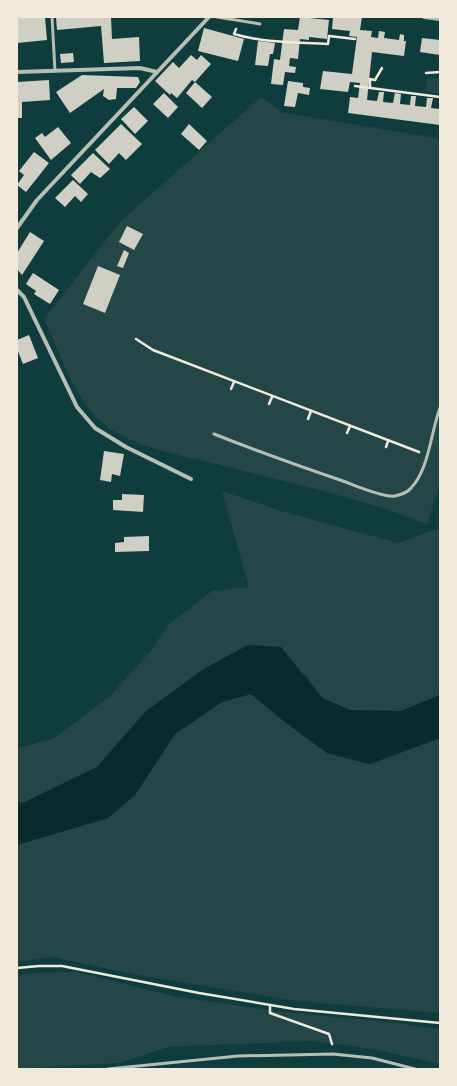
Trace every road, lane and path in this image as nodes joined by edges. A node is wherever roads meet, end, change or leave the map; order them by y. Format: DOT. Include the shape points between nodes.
graph roads {
  1 [pos="52,17"];
  2 [pos="210,17"];
  3 [pos="217,17"];
  4 [pos="424,17"];
  5 [pos="440,19"];
  6 [pos="260,24"];
  7 [pos="234,34"];
  8 [pos="355,39"];
  9 [pos="382,68"];
  10 [pos="55,71"];
  11 [pos="17,72"];
  12 [pos="157,72"];
  13 [pos="440,72"];
  14 [pos="426,73"];
  15 [pos="355,86"];
  16 [pos="370,88"];
  17 [pos="440,97"];
  18 [pos="17,228"];
  19 [pos="17,290"];
  20 [pos="136,339"];
  21 [pos="234,382"];
  22 [pos="231,389"];
  23 [pos="272,397"];
  24 [pos="269,404"];
  25 [pos="440,408"];
  26 [pos="311,411"];
  27 [pos="308,419"];
  28 [pos="350,426"];
  29 [pos="347,433"];
  30 [pos="214,434"];
  31 [pos="388,441"];
  32 [pos="386,447"];
  33 [pos="417,451"];
  34 [pos="191,479"];
  35 [pos="17,968"];
  36 [pos="270,1005"];
  37 [pos="440,1023"];
  38 [pos="333,1054"];
  39 [pos="108,1069"];
  40 [pos="415,1069"];
  1 -- 10 [label="lane"];
  2 -- 12 [label="street"];
  3 -- 6 [label="lane"];
  4 -- 5 [label="street"];
  7 -- 8 [label="path" via="328,44 329,36"];
  9 -- 16 [label="path" via="375,80 370,79"];
  10 -- 11 [label="street"];
  10 -- 12 [label="street" via="140,68"];
  12 -- 18 [label="street" via="37,200"];
  13 -- 14 [label="path"];
  15 -- 16 [label="path"];
  16 -- 17 [label="path"];
  19 -- 34 [label="street" via="24,297 77,407 95,428 126,447"];
  20 -- 21 [label="path" via="153,350"];
  21 -- 22 [label="path"];
  21 -- 23 [label="path"];
  23 -- 24 [label="path"];
  23 -- 26 [label="path"];
  25 -- 30 [label="lane" via="417,480 411,488 394,496 317,474"];
  26 -- 27 [label="path"];
  26 -- 28 [label="path"];
  28 -- 29 [label="path"];
  28 -- 31 [label="path"];
  31 -- 32 [label="path"];
  31 -- 33 [label="path"];
  35 -- 36 [label="path" via="62,966"];
  36 -- 37 [label="path"];
  36 -- 38 [label="path" via="270,1012 329,1034"];
  38 -- 39 [label="lane" via="238,1056"];
  38 -- 40 [label="lane" via="372,1058"];
}
